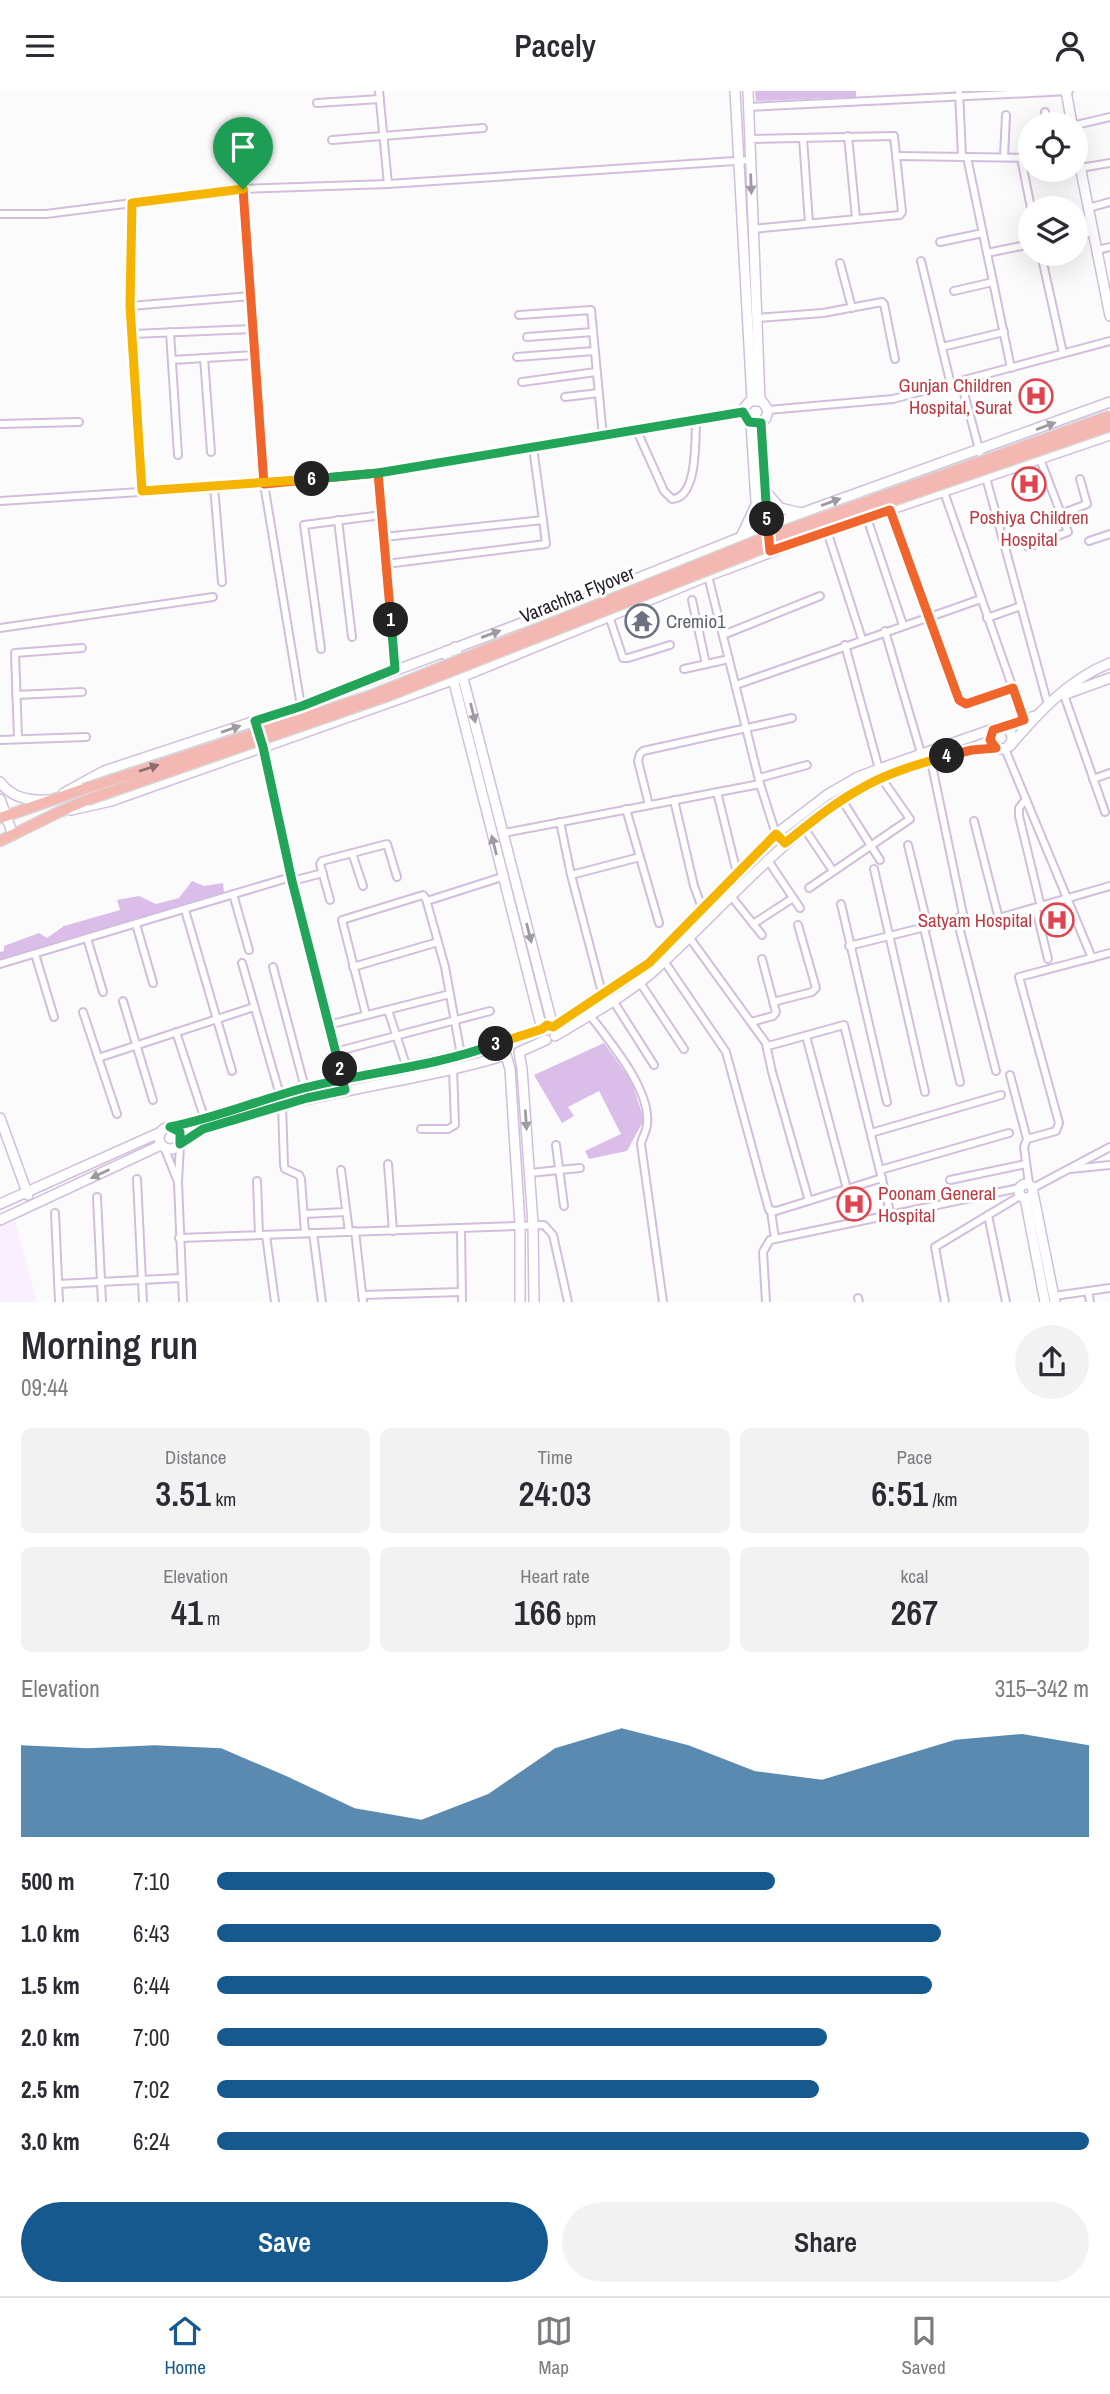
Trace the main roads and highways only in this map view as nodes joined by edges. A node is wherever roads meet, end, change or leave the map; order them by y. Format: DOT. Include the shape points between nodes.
graph roads {
  1 [pos="1110,417"];
  2 [pos="1110,426"];
  3 [pos="3,816"];
  4 [pos="1,838"];
  3 -- 1 [label="main road, Varachha Flyover, one-way, bridge" via="370,695 764,538"];
  2 -- 4 [label="main road, Varachha Flyover, bridge" via="822,525 390,695 88,800"];
}
